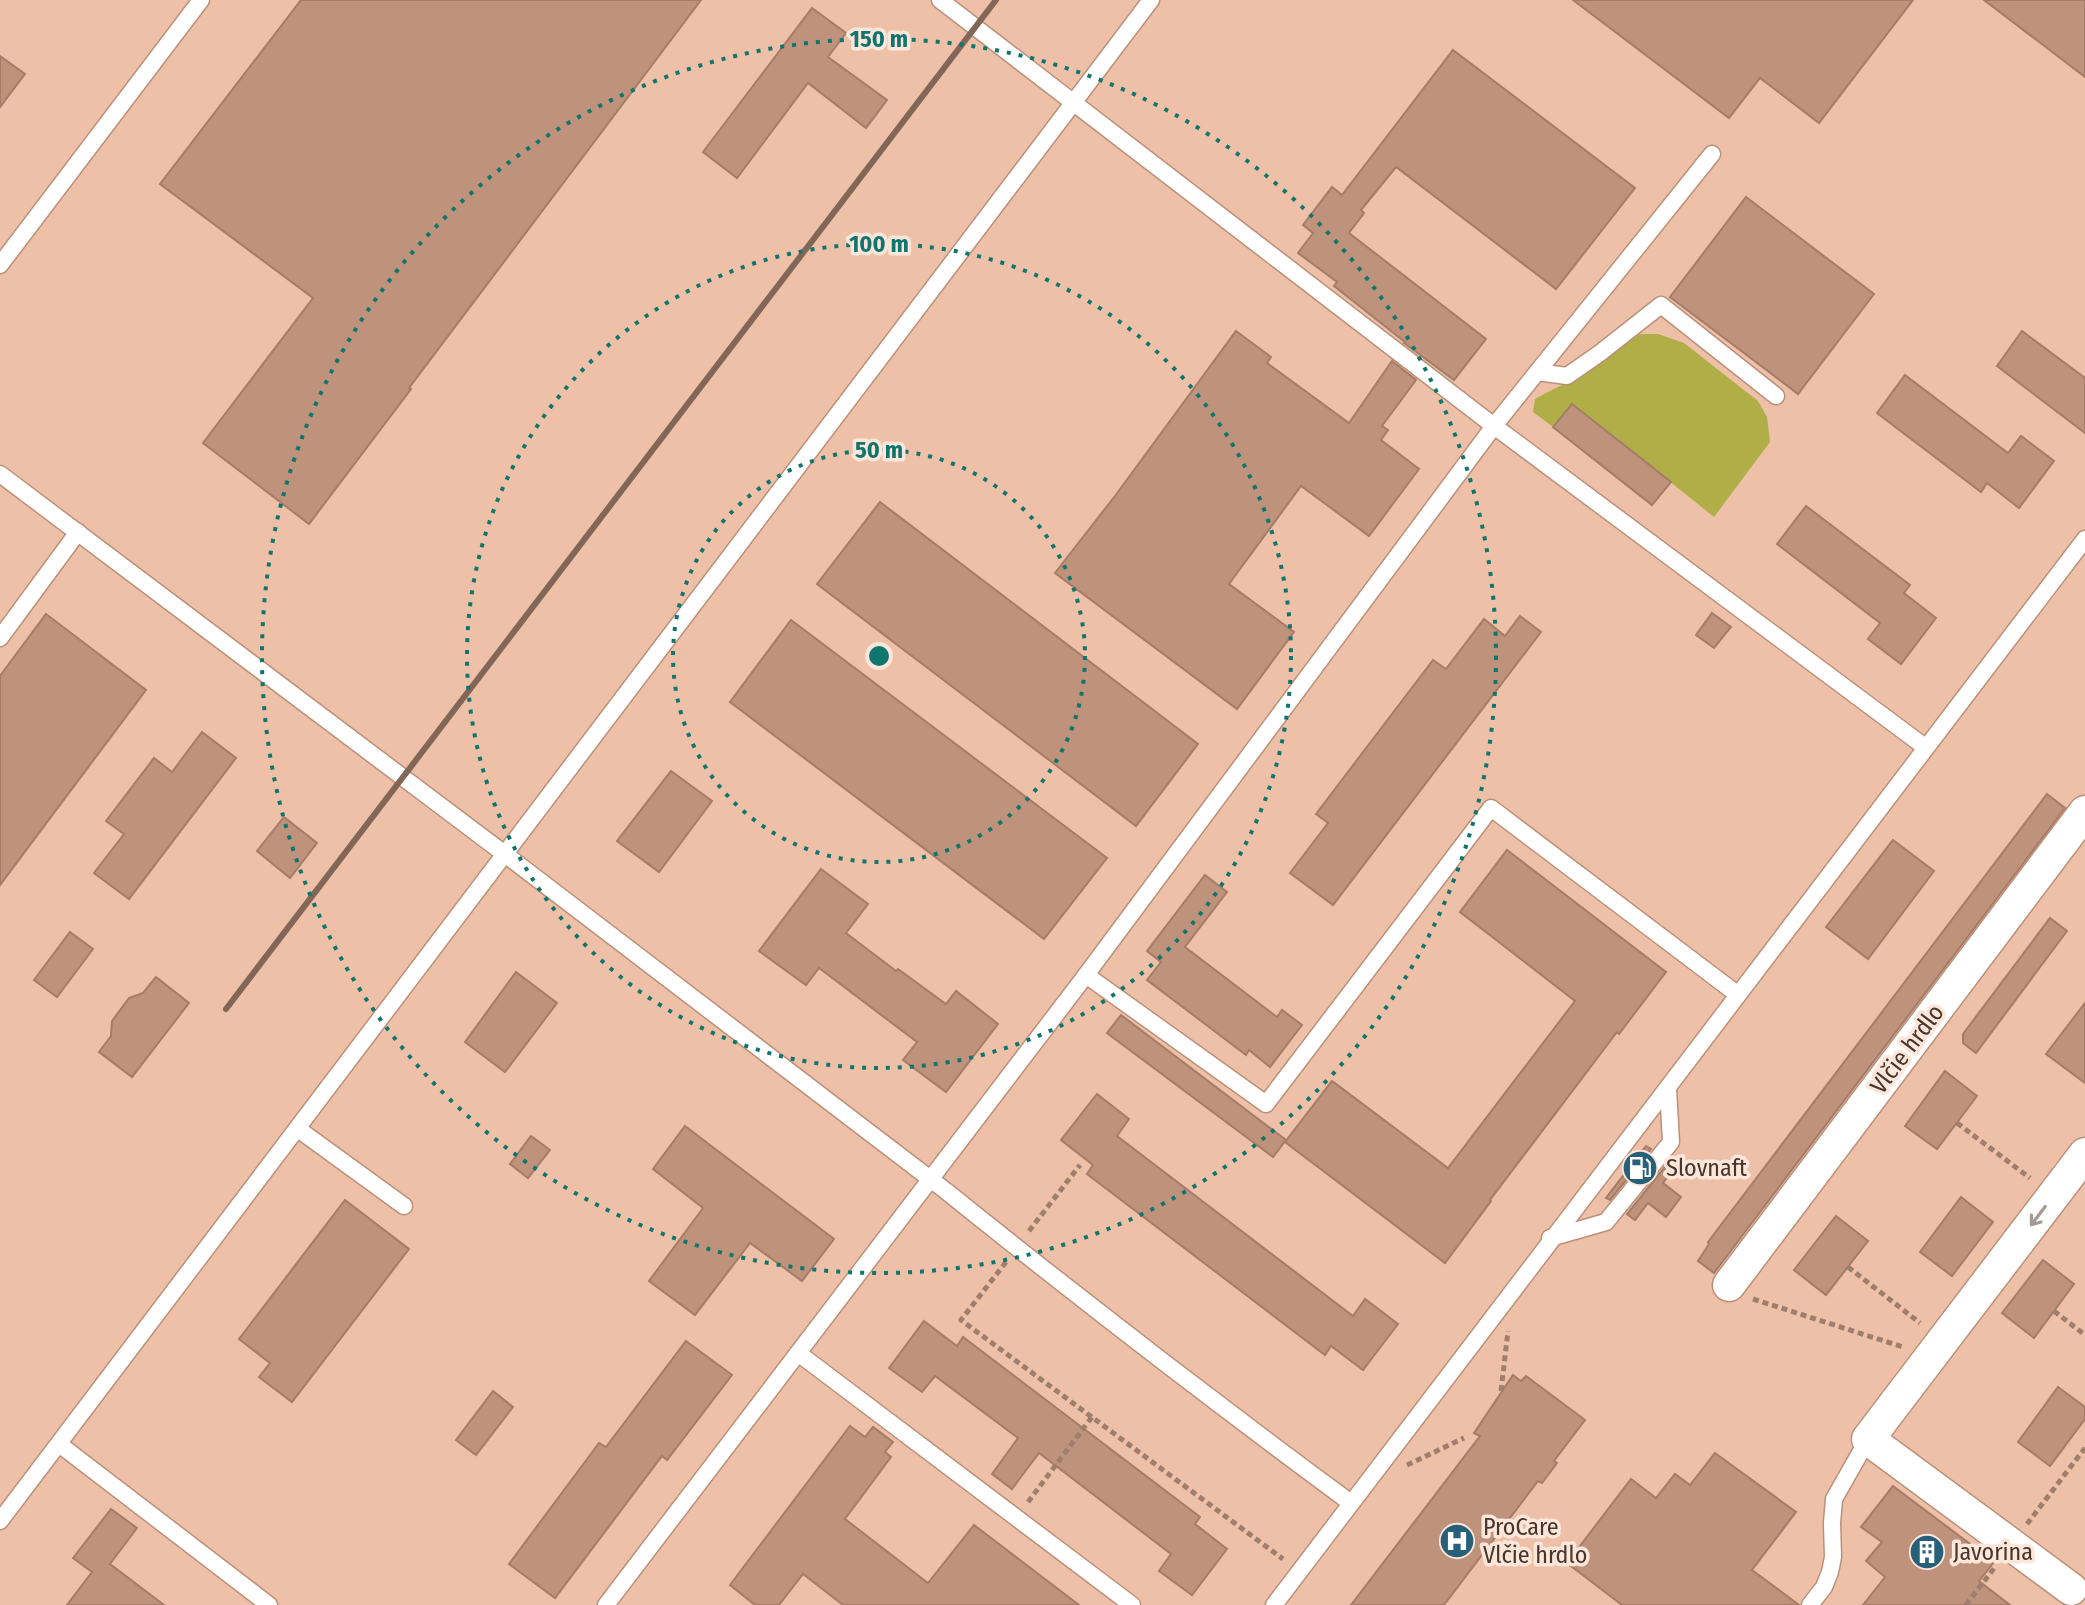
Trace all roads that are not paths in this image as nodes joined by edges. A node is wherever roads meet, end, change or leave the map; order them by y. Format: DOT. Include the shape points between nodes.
graph roads {
  1 [pos="201,0"];
  2 [pos="940,0"];
  3 [pos="1151,0"];
  4 [pos="1072,103"];
  5 [pos="1712,154"];
  6 [pos="0,265"];
  7 [pos="1537,372"];
  8 [pos="1776,396"];
  9 [pos="1494,426"];
  10 [pos="0,474"];
  11 [pos="78,532"];
  12 [pos="2085,539"];
  13 [pos="0,638"];
  14 [pos="1925,747"];
  15 [pos="2085,812"];
  16 [pos="506,855"];
  17 [pos="1086,975"];
  18 [pos="1737,994"];
  19 [pos="1668,1088"];
  20 [pos="298,1129"];
  21 [pos="2085,1154"];
  22 [pos="930,1179"];
  23 [pos="404,1206"];
  24 [pos="1550,1238"];
  25 [pos="1729,1285"];
  26 [pos="798,1353"];
  27 [pos="1868,1439"];
  28 [pos="59,1444"];
  29 [pos="1351,1503"];
  30 [pos="0,1521"];
  31 [pos="2072,1588"];
  32 [pos="269,1605"];
  33 [pos="606,1605"];
  34 [pos="1132,1605"];
  35 [pos="1274,1605"];
  36 [pos="1810,1605"];
  1 -- 6 [label="lane"];
  2 -- 4 [label="lane"];
  3 -- 4 [label="lane"];
  4 -- 9 [label="lane"];
  4 -- 16 [label="lane"];
  5 -- 7 [label="lane"];
  7 -- 8 [label="lane" via="1567,376 1661,305"];
  7 -- 9 [label="lane"];
  9 -- 14 [label="lane"];
  9 -- 17 [label="lane"];
  10 -- 11 [label="lane"];
  11 -- 13 [label="lane"];
  11 -- 16 [label="lane"];
  12 -- 14 [label="lane"];
  14 -- 18 [label="lane"];
  15 -- 25 [label="street, Vlčie hrdlo"];
  16 -- 20 [label="lane"];
  16 -- 22 [label="lane"];
  17 -- 18 [label="lane" via="1266,1104 1491,808"];
  17 -- 22 [label="lane"];
  18 -- 19 [label="lane"];
  19 -- 24 [label="lane"];
  19 -- 24 [label="lane" via="1671,1142 1606,1222"];
  20 -- 23 [label="lane"];
  20 -- 28 [label="lane"];
  21 -- 27 [label="street, one-way"];
  22 -- 26 [label="lane"];
  22 -- 29 [label="lane"];
  24 -- 29 [label="lane"];
  26 -- 33 [label="lane"];
  26 -- 34 [label="lane"];
  27 -- 31 [label="street"];
  27 -- 36 [label="lane" via="1834,1499 1830,1572"];
  28 -- 30 [label="lane"];
  28 -- 32 [label="lane"];
  29 -- 35 [label="lane"];
}
